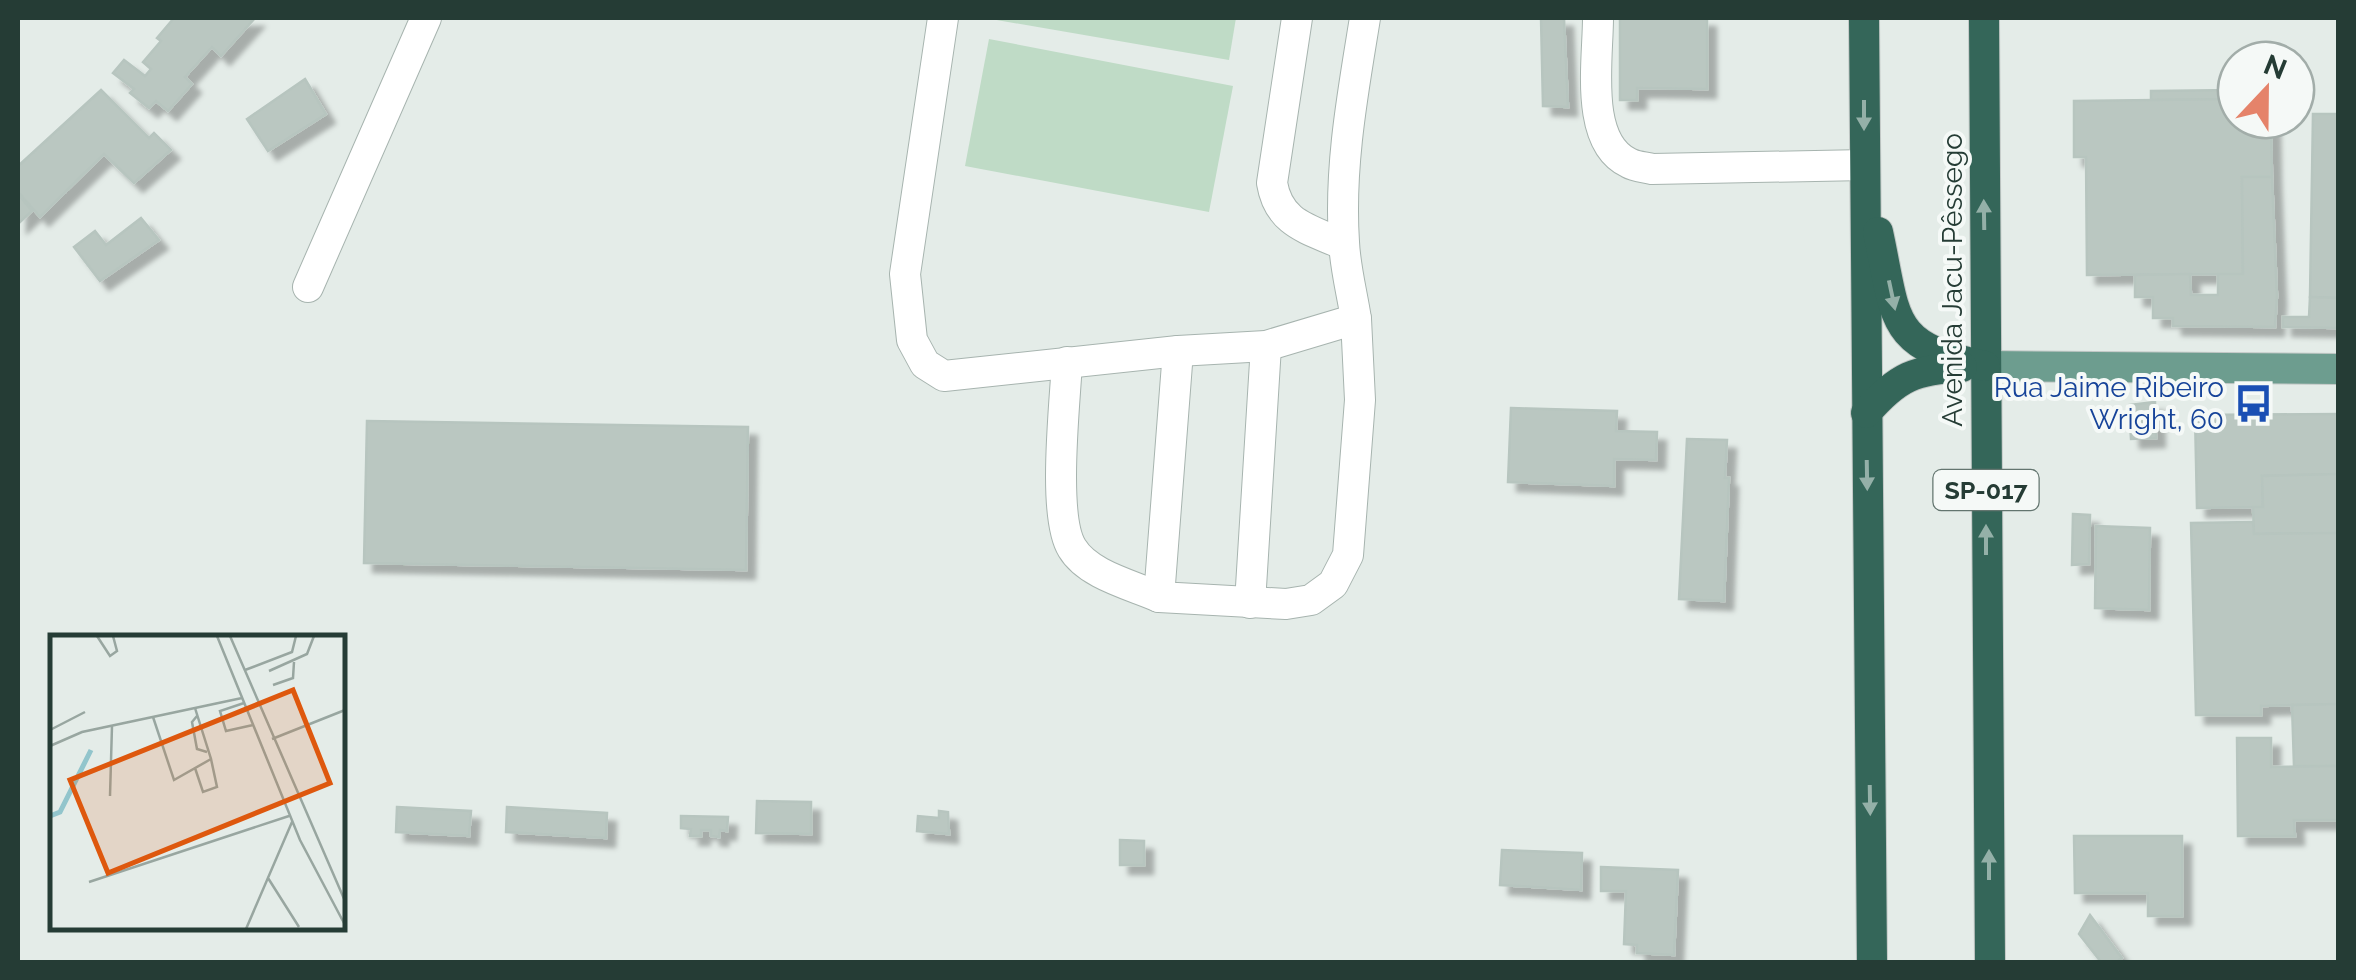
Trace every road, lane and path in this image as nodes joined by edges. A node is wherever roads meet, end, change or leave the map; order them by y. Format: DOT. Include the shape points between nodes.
graph roads {
  1 [pos="426,18"];
  2 [pos="944,18"];
  3 [pos="1297,18"];
  4 [pos="1366,18"];
  5 [pos="1598,18"];
  6 [pos="1864,18"];
  7 [pos="1984,18"];
  8 [pos="1864,165"];
  9 [pos="1344,244"];
  10 [pos="308,287"];
  11 [pos="1356,319"];
  12 [pos="1266,346"];
  13 [pos="1178,350"];
  14 [pos="1067,362"];
  15 [pos="1986,366"];
  16 [pos="2338,369"];
  17 [pos="1866,413"];
  18 [pos="1160,597"];
  19 [pos="1250,602"];
  20 [pos="1872,962"];
  21 [pos="1990,962"];
  1 -- 10 [label="lane"];
  2 -- 14 [label="lane" via="905,274 912,340 924,364 944,376"];
  3 -- 9 [label="lane" via="1272,183 1288,218"];
  4 -- 9 [label="lane" via="1346,136"];
  5 -- 8 [label="lane" via="1598,125 1612,151 1629,164"];
  6 -- 8 [label="highway, one-way"];
  15 -- 7 [label="highway, Avenida Jacu-Pêssego / SP-017, one-way"];
  8 -- 15 [label="highway, one-way" via="1902,328 1940,354"];
  8 -- 17 [label="highway"];
  9 -- 11 [label="lane"];
  11 -- 12 [label="lane"];
  11 -- 19 [label="lane" via="1360,400 1348,555 1333,584 1310,600"];
  12 -- 13 [label="lane"];
  12 -- 19 [label="lane"];
  13 -- 14 [label="lane"];
  13 -- 18 [label="lane"];
  14 -- 18 [label="lane" via="1062,511 1072,548 1098,571"];
  15 -- 16 [label="main road"];
  15 -- 17 [label="highway" via="1924,370 1887,388"];
  21 -- 15 [label="highway, Avenida Jacu-Pêssego / SP-017, one-way"];
  17 -- 20 [label="highway, one-way"];
  18 -- 19 [label="lane"];
}
